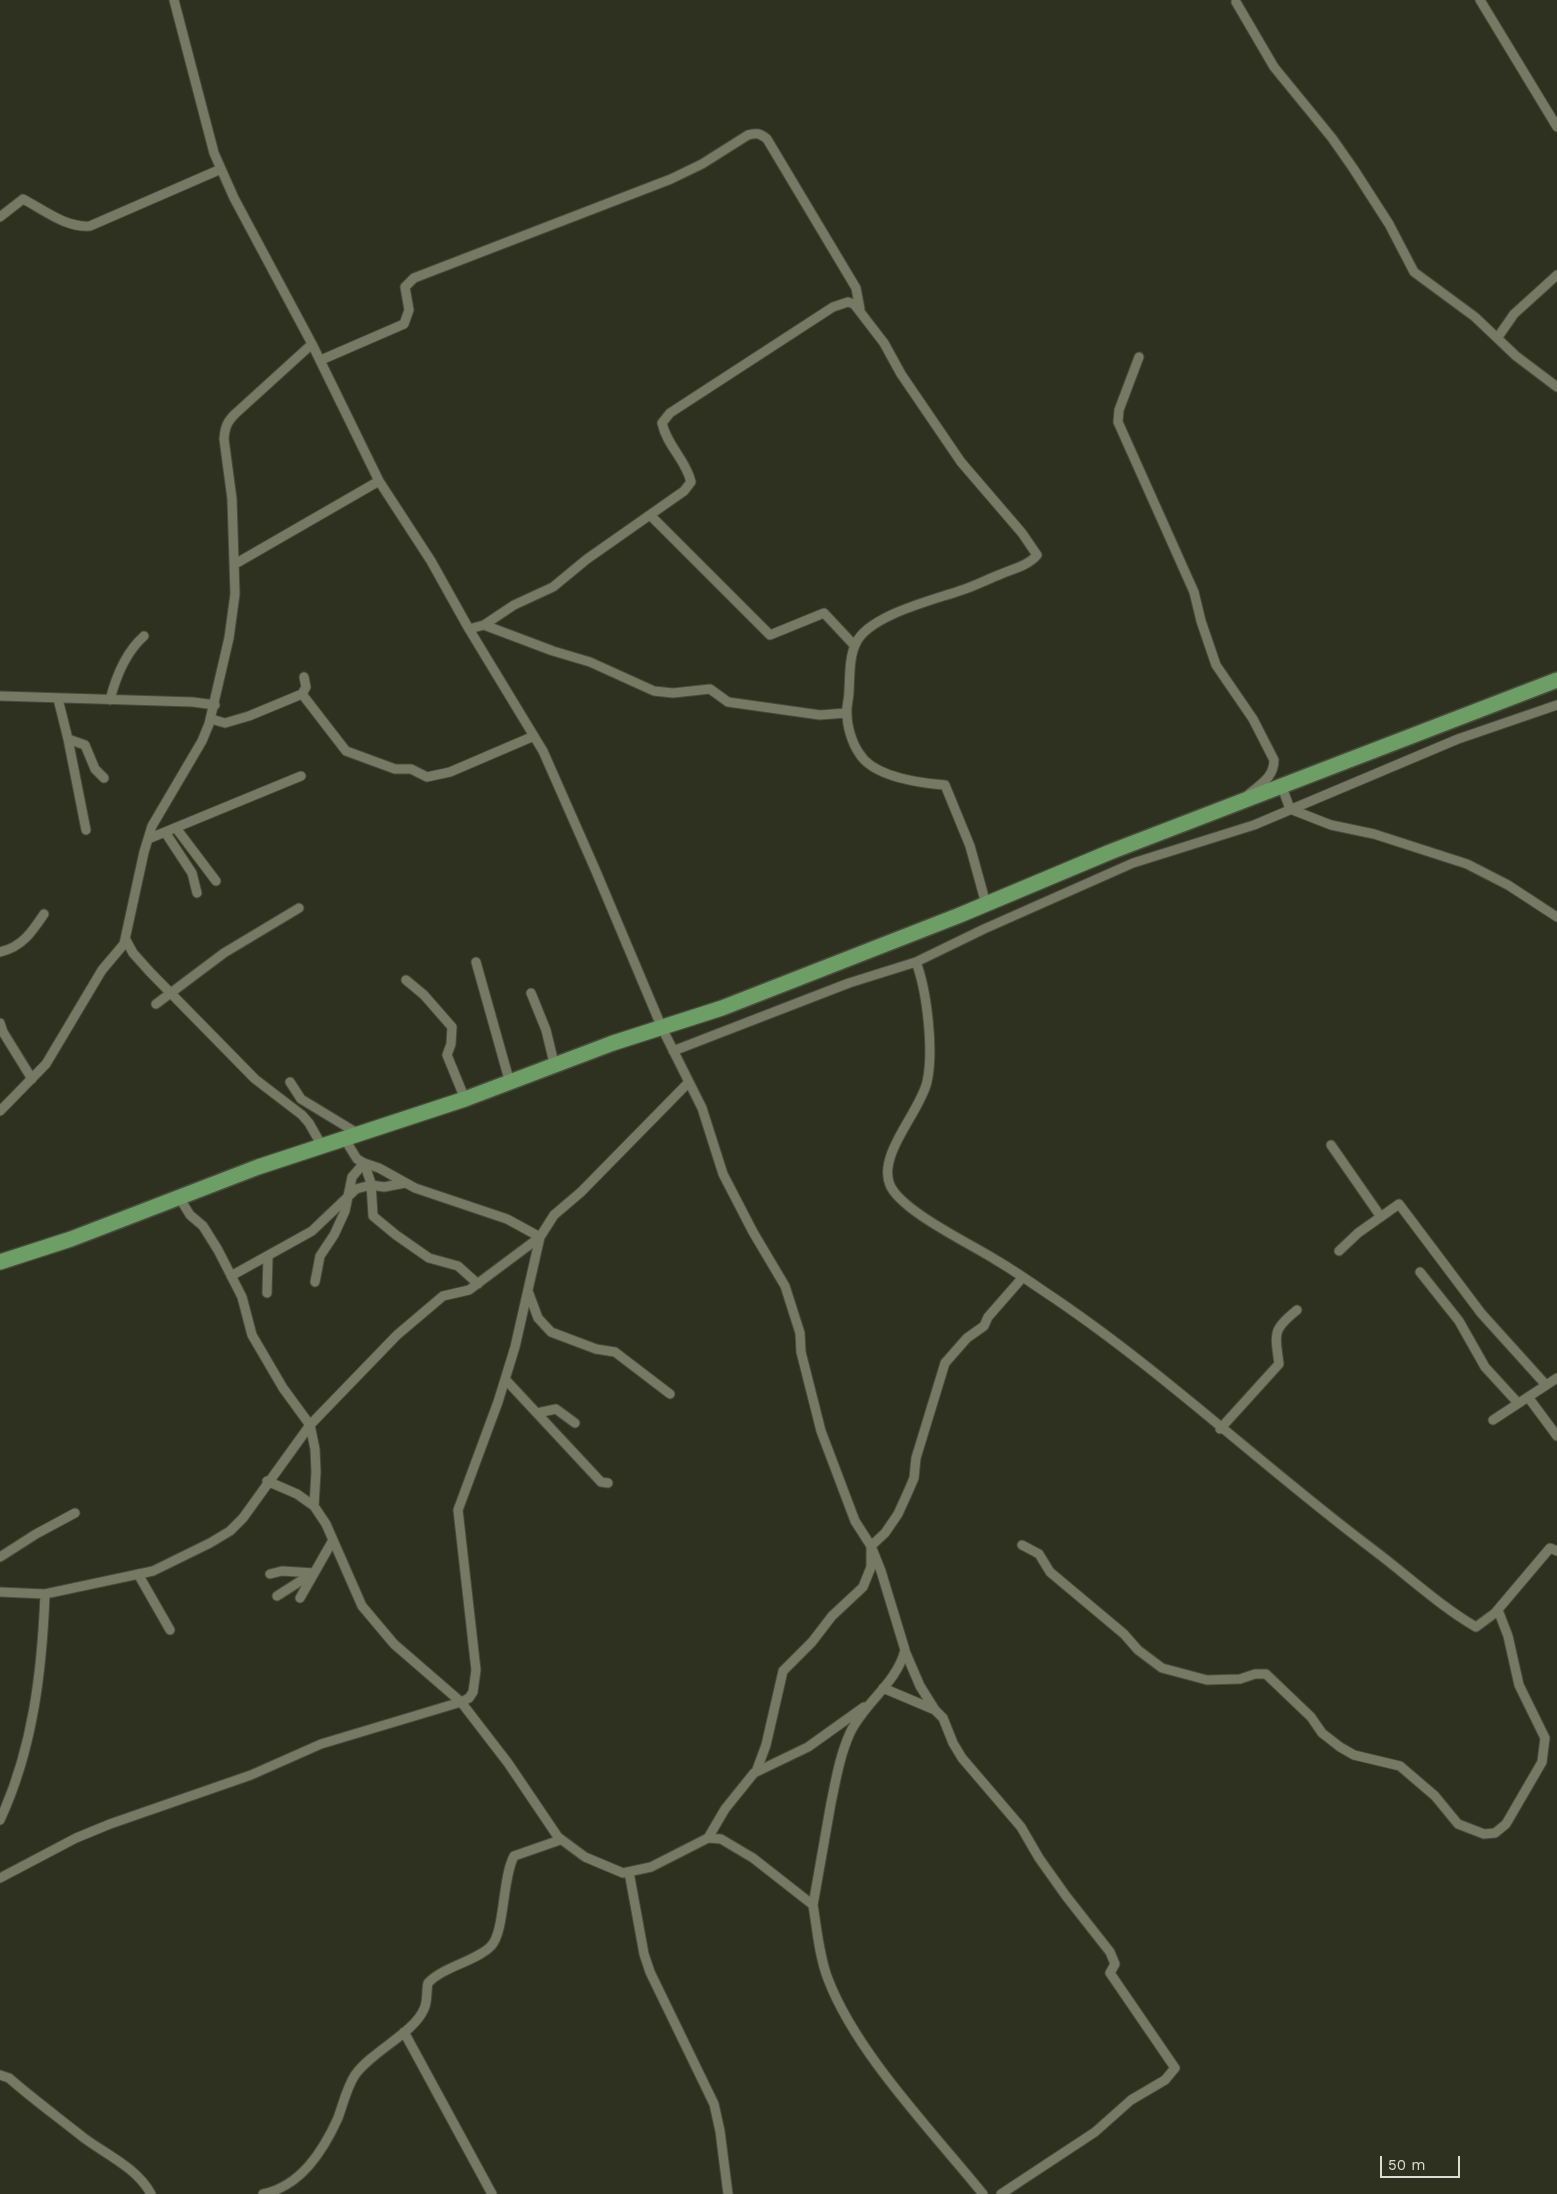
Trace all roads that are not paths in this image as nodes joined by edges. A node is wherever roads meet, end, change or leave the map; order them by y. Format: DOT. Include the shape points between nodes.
graph roads {
  1 [pos="174,0"];
  2 [pos="1480,0"];
  3 [pos="1236,2"];
  4 [pos="1557,127"];
  5 [pos="221,169"];
  6 [pos="0,217"];
  7 [pos="1557,275"];
  8 [pos="861,312"];
  9 [pos="1498,337"];
  10 [pos="312,344"];
  11 [pos="1139,357"];
  12 [pos="321,360"];
  13 [pos="1557,388"];
  14 [pos="378,481"];
  15 [pos="650,514"];
  16 [pos="235,564"];
  17 [pos="484,625"];
  18 [pos="469,629"];
  19 [pos="144,636"];
  20 [pos="854,646"];
  21 [pos="304,677"];
  22 [pos="1557,680"];
  23 [pos="302,694"];
  24 [pos="0,696"];
  25 [pos="58,699"];
  26 [pos="110,700"];
  27 [pos="215,705"];
  28 [pos="1557,705"];
  29 [pos="846,713"];
  30 [pos="211,719"];
  31 [pos="534,736"];
  32 [pos="68,739"];
  33 [pos="301,776"];
  34 [pos="104,778"];
  35 [pos="1282,787"];
  36 [pos="1238,804"];
  37 [pos="1290,809"];
  38 [pos="176,828"];
  39 [pos="86,830"];
  40 [pos="165,832"];
  41 [pos="148,839"];
  42 [pos="216,881"];
  43 [pos="198,893"];
  44 [pos="986,904"];
  45 [pos="299,908"];
  46 [pos="44,914"];
  47 [pos="1557,917"];
  48 [pos="126,940"];
  49 [pos="0,952"];
  50 [pos="476,962"];
  51 [pos="916,962"];
  52 [pos="406,980"];
  53 [pos="171,993"];
  54 [pos="531,993"];
  55 [pos="156,1004"];
  56 [pos="0,1023"];
  57 [pos="662,1028"];
  58 [pos="673,1051"];
  59 [pos="554,1064"];
  60 [pos="32,1078"];
  61 [pos="290,1082"];
  62 [pos="510,1083"];
  63 [pos="688,1083"];
  64 [pos="465,1099"];
  65 [pos="0,1111"];
  66 [pos="351,1136"];
  67 [pos="1331,1144"];
  68 [pos="322,1146"];
  69 [pos="364,1163"];
  70 [pos="406,1183"];
  71 [pos="371,1185"];
  72 [pos="349,1194"];
  73 [pos="179,1197"];
  74 [pos="1380,1217"];
  75 [pos="540,1237"];
  76 [pos="1339,1251"];
  77 [pos="268,1257"];
  78 [pos="0,1262"];
  79 [pos="1420,1272"];
  80 [pos="231,1276"];
  81 [pos="1023,1277"];
  82 [pos="315,1282"];
  83 [pos="478,1284"];
  84 [pos="528,1290"];
  85 [pos="267,1293"];
  86 [pos="1297,1310"];
  87 [pos="1557,1378"];
  88 [pos="505,1379"];
  89 [pos="1546,1385"];
  90 [pos="670,1394"];
  91 [pos="1528,1397"];
  92 [pos="1518,1403"];
  93 [pos="537,1413"];
  94 [pos="1493,1420"];
  95 [pos="575,1423"];
  96 [pos="310,1425"];
  97 [pos="1220,1428"];
  98 [pos="1557,1436"];
  99 [pos="267,1481"];
  100 [pos="608,1483"];
  101 [pos="314,1506"];
  102 [pos="75,1514"];
  103 [pos="333,1540"];
  104 [pos="1557,1540"];
  105 [pos="1022,1545"];
  106 [pos="872,1546"];
  107 [pos="1553,1550"];
  108 [pos="0,1557"];
  109 [pos="314,1573"];
  110 [pos="138,1574"];
  111 [pos="270,1574"];
  112 [pos="0,1592"];
  113 [pos="44,1594"];
  114 [pos="277,1596"];
  115 [pos="300,1598"];
  116 [pos="1498,1610"];
  117 [pos="170,1630"];
  118 [pos="905,1650"];
  119 [pos="883,1688"];
  120 [pos="461,1702"];
  121 [pos="870,1703"];
  122 [pos="935,1710"];
  123 [pos="756,1772"];
  124 [pos="0,1820"];
  125 [pos="708,1838"];
  126 [pos="560,1840"];
  127 [pos="628,1872"];
  128 [pos="0,1878"];
  129 [pos="813,1905"];
  130 [pos="404,2032"];
  131 [pos="0,2075"];
  132 [pos="151,2194"];
  133 [pos="263,2194"];
  134 [pos="492,2194"];
  135 [pos="728,2194"];
  136 [pos="983,2194"];
  137 [pos="1001,2194"];
  1 -- 5 [label="street" via="199,102"];
  2 -- 4 [label="street"];
  3 -- 9 [label="street" via="1274,67 1353,168 1389,224 1414,272"];
  5 -- 6 [label="street" via="90,226 60,220 23,200"];
  5 -- 10 [label="street"];
  7 -- 9 [label="street" via="1514,314"];
  8 -- 12 [label="street" via="856,288 839,258 767,139 755,134 671,179 414,278 405,288 409,310 404,324"];
  8 -- 15 [label="street" via="848,302 833,307 670,413 662,423 664,434 691,482"];
  8 -- 20 [label="street" via="961,462 1037,554 1027,563 965,589 901,610 862,634"];
  9 -- 13 [label="street" via="1516,356"];
  10 -- 12 [label="street"];
  10 -- 16 [label="street" via="226,423 224,439 232,499"];
  11 -- 36 [label="street" via="1122,401 1118,422 1194,592 1216,665 1254,720 1274,760 1274,768 1268,778"];
  12 -- 14 [label="street"];
  14 -- 16 [label="street"];
  14 -- 18 [label="street" via="431,562"];
  15 -- 17 [label="street" via="553,587 514,605"];
  15 -- 20 [label="street" via="770,635 824,612"];
  16 -- 27 [label="street" via="232,617"];
  17 -- 18 [label="street"];
  17 -- 29 [label="street" via="553,652 590,662 654,691 710,689 728,702 820,715"];
  18 -- 31 [label="street"];
  19 -- 26 [label="street" via="122,663"];
  20 -- 29 [label="street"];
  21 -- 23 [label="street" via="306,687"];
  22 -- 35 [label="highway"];
  23 -- 30 [label="street" via="225,723"];
  23 -- 31 [label="street" via="346,751 395,769 411,769 427,777 450,772"];
  24 -- 25 [label="street"];
  25 -- 26 [label="street"];
  25 -- 32 [label="street"];
  26 -- 27 [label="street"];
  27 -- 30 [label="street"];
  28 -- 37 [label="street" via="1458,739"];
  29 -- 44 [label="street" via="856,748 872,766 916,782 945,785 970,846"];
  30 -- 41 [label="street" via="198,748 161,807"];
  31 -- 57 [label="street" via="595,868"];
  32 -- 34 [label="street" via="85,745 95,769"];
  32 -- 39 [label="street"];
  33 -- 38 [label="street"];
  35 -- 36 [label="highway"];
  35 -- 37 [label="street"];
  36 -- 44 [label="highway" via="1110,852"];
  37 -- 47 [label="street" via="1331,825 1374,834 1467,864 1501,880"];
  37 -- 51 [label="street" via="1254,825 1133,863"];
  38 -- 40 [label="street"];
  38 -- 42 [label="street"];
  40 -- 41 [label="street"];
  40 -- 43 [label="street" via="192,873"];
  41 -- 48 [label="street"];
  44 -- 57 [label="highway" via="722,1008"];
  45 -- 53 [label="street" via="224,953"];
  46 -- 49 [label="street" via="28,937 10,950"];
  48 -- 53 [label="street" via="133,954"];
  48 -- 60 [label="street" via="102,970 46,1064"];
  50 -- 62 [label="street"];
  51 -- 58 [label="street" via="849,983"];
  51 -- 81 [label="street" via="922,977 929,1038 928,1079 921,1101 888,1164 890,1185 897,1196 928,1220"];
  52 -- 64 [label="street" via="452,1027 452,1044 447,1055"];
  53 -- 55 [label="street"];
  53 -- 68 [label="street" via="255,1078 302,1115"];
  54 -- 59 [label="street" via="546,1030"];
  56 -- 60 [label="street" via="2,1032"];
  57 -- 58 [label="street"];
  57 -- 59 [label="highway"];
  58 -- 63 [label="street"];
  59 -- 62 [label="highway"];
  60 -- 65 [label="street"];
  61 -- 66 [label="street" via="301,1099"];
  62 -- 64 [label="highway"];
  63 -- 75 [label="street" via="581,1192 554,1215"];
  63 -- 106 [label="street" via="708,1125 723,1174 785,1286 800,1333 801,1352 821,1431 855,1521"];
  64 -- 66 [label="highway"];
  66 -- 68 [label="highway"];
  66 -- 69 [label="street" via="357,1159"];
  67 -- 74 [label="street"];
  68 -- 73 [label="highway"];
  69 -- 70 [label="street"];
  69 -- 71 [label="street"];
  69 -- 72 [label="street" via="352,1177"];
  70 -- 71 [label="street" via="384,1187"];
  70 -- 75 [label="street" via="507,1220"];
  71 -- 72 [label="street"];
  71 -- 83 [label="street" via="373,1216 429,1258 458,1266"];
  72 -- 77 [label="street" via="312,1232"];
  72 -- 82 [label="street" via="334,1235 320,1256"];
  73 -- 78 [label="highway" via="71,1239"];
  73 -- 80 [label="street" via="190,1215 203,1226"];
  74 -- 76 [label="street"];
  74 -- 89 [label="street" via="1400,1204 1481,1313"];
  75 -- 83 [label="street"];
  75 -- 84 [label="street"];
  77 -- 80 [label="street"];
  77 -- 85 [label="street"];
  79 -- 92 [label="street" via="1459,1321 1485,1367"];
  80 -- 96 [label="street" via="242,1297 252,1335"];
  81 -- 97 [label="street" via="1101,1330"];
  81 -- 106 [label="street" via="984,1326 967,1338 945,1363 916,1458 914,1478 898,1514 886,1533"];
  83 -- 96 [label="street" via="443,1296 420,1314"];
  84 -- 88 [label="street"];
  84 -- 90 [label="street" via="538,1318 551,1332 596,1349 615,1352"];
  86 -- 97 [label="street" via="1278,1325 1279,1364"];
  87 -- 89 [label="street"];
  88 -- 93 [label="street"];
  88 -- 120 [label="street" via="487,1438 458,1510 476,1670 474,1692"];
  89 -- 91 [label="street"];
  91 -- 92 [label="street"];
  91 -- 98 [label="street"];
  92 -- 94 [label="street"];
  93 -- 95 [label="street" via="556,1409"];
  93 -- 100 [label="street" via="601,1482"];
  96 -- 99 [label="street"];
  96 -- 101 [label="street" via="315,1448"];
  97 -- 116 [label="street" via="1347,1530 1476,1627"];
  99 -- 101 [label="street" via="297,1494"];
  99 -- 110 [label="street" via="243,1518 230,1531 153,1571"];
  101 -- 103 [label="street"];
  102 -- 108 [label="street"];
  103 -- 109 [label="street"];
  103 -- 120 [label="street" via="362,1606 377,1625 394,1644"];
  104 -- 107 [label="street"];
  105 -- 116 [label="street" via="1039,1554 1050,1572 1162,1668 1207,1680 1266,1674 1322,1733 1340,1747 1400,1766 1435,1796 1458,1824 1484,1834 1494,1833 1506,1824 1542,1762 1545,1747 1545,1738 1519,1684 1508,1636"];
  106 -- 118 [label="street"];
  106 -- 123 [label="street" via="871,1567 863,1587 783,1671 766,1745"];
  107 -- 116 [label="street"];
  109 -- 111 [label="street" via="282,1571"];
  109 -- 114 [label="street"];
  109 -- 115 [label="street"];
  110 -- 113 [label="street"];
  110 -- 117 [label="street"];
  112 -- 113 [label="street"];
  113 -- 124 [label="street" via="42,1648 31,1729"];
  118 -- 119 [label="street"];
  118 -- 122 [label="street" via="920,1686"];
  119 -- 121 [label="street"];
  119 -- 122 [label="street"];
  120 -- 126 [label="street" via="508,1763"];
  120 -- 128 [label="street" via="321,1744 251,1776 110,1824"];
  121 -- 123 [label="street" via="808,1747"];
  121 -- 129 [label="street" via="850,1732 844,1750"];
  122 -- 137 [label="street" via="943,1718 962,1758 1021,1827 1066,1896 1110,1952 1115,1964 1110,1973 1175,2068 1166,2080 1131,2100 1095,2132"];
  123 -- 125 [label="street" via="734,1796"];
  125 -- 127 [label="street" via="651,1867"];
  125 -- 129 [label="street" via="740,1848"];
  126 -- 127 [label="street" via="602,1866"];
  126 -- 130 [label="street" via="514,1856 493,1945 431,1979 422,2014"];
  127 -- 135 [label="street" via="650,1972 714,2104"];
  129 -- 136 [label="street" via="825,1971 855,2032"];
  130 -- 133 [label="street" via="376,2053 354,2077 318,2157 290,2183"];
  130 -- 134 [label="street"];
  131 -- 132 [label="street" via="9,2078 133,2171"];
}
